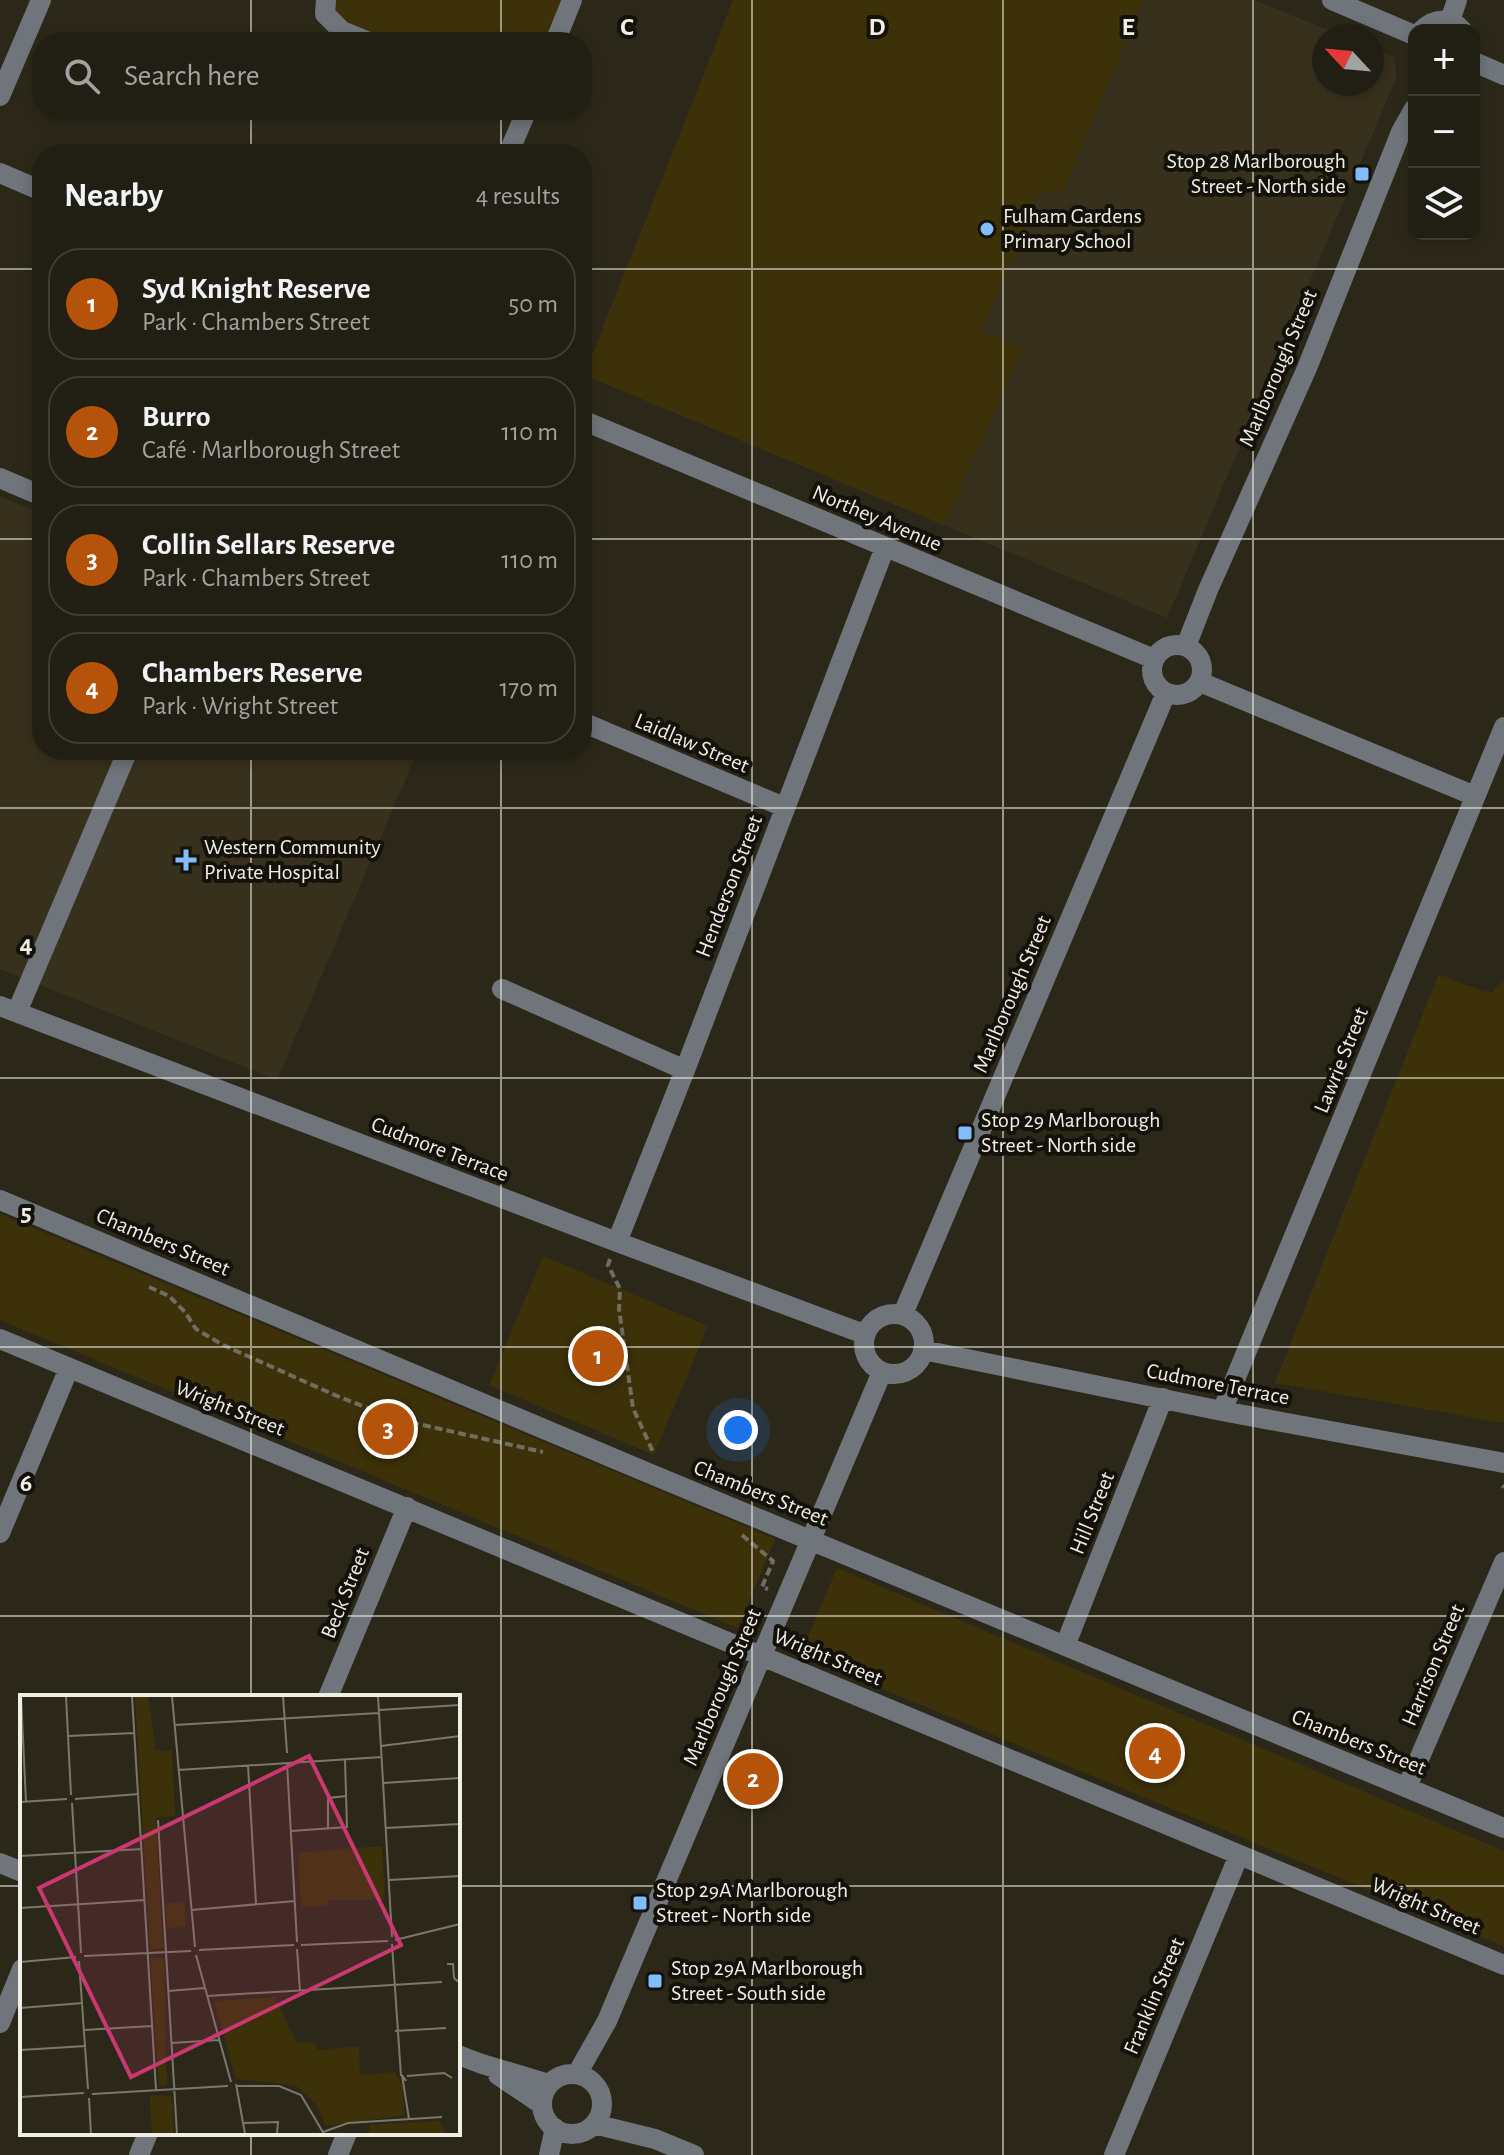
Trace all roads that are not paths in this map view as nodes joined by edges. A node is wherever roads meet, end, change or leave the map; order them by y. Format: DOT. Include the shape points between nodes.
graph roads {
  1 [pos="41,0"];
  2 [pos="326,0"];
  3 [pos="572,0"];
  4 [pos="1332,0"];
  5 [pos="1457,0"];
  6 [pos="1456,24"];
  7 [pos="344,32"];
  8 [pos="559,32"];
  9 [pos="1408,32"];
  10 [pos="1480,65"];
  11 [pos="1504,75"];
  12 [pos="0,96"];
  13 [pos="522,120"];
  14 [pos="1408,120"];
  15 [pos="512,144"];
  16 [pos="0,173"];
  17 [pos="32,187"];
  18 [pos="592,424"];
  19 [pos="0,478"];
  20 [pos="32,492"];
  21 [pos="885,547"];
  22 [pos="1186,646"];
  23 [pos="1154,659"];
  24 [pos="1200,682"];
  25 [pos="1166,693"];
  26 [pos="592,726"];
  27 [pos="1504,727"];
  28 [pos="123,760"];
  29 [pos="1475,796"];
  30 [pos="784,807"];
  31 [pos="502,989"];
  32 [pos="8,1009"];
  33 [pos="685,1070"];
  34 [pos="0,1200"];
  35 [pos="617,1242"];
  36 [pos="903,1314"];
  37 [pos="864,1334"];
  38 [pos="0,1339"];
  39 [pos="923,1350"];
  40 [pos="69,1368"];
  41 [pos="882,1372"];
  42 [pos="1163,1398"];
  43 [pos="1222,1411"];
  44 [pos="1504,1463"];
  45 [pos="407,1507"];
  46 [pos="0,1533"];
  47 [pos="811,1539"];
  48 [pos="1504,1562"];
  49 [pos="1065,1646"];
  50 [pos="762,1655"];
  51 [pos="329,1695"];
  52 [pos="1407,1787"];
  53 [pos="1504,1828"];
  54 [pos="1239,1855"];
  55 [pos="0,1863"];
  56 [pos="20,1871"];
  57 [pos="1504,1965"];
  58 [pos="20,1974"];
  59 [pos="0,2023"];
  60 [pos="460,2056"];
  61 [pos="482,2064"];
  62 [pos="586,2079"];
  63 [pos="549,2084"];
  64 [pos="541,2104"];
  65 [pos="602,2105"];
  66 [pos="594,2124"];
  67 [pos="564,2131"];
  68 [pos="147,2135"];
  69 [pos="346,2135"];
  70 [pos="655,2139"];
  71 [pos="139,2155"];
  72 [pos="338,2155"];
  73 [pos="549,2155"];
  74 [pos="559,2155"];
  75 [pos="694,2155"];
  76 [pos="1114,2155"];
  1 -- 12 [label="street"];
  2 -- 7 [label="street" via="325,14"];
  3 -- 8 [label="street"];
  4 -- 9 [label="street"];
  5 -- 6 [label="street"];
  10 -- 11 [label="street"];
  13 -- 15 [label="street"];
  14 -- 22 [label="street, Marlborough Street"];
  16 -- 17 [label="street"];
  18 -- 21 [label="street, Northey Avenue"];
  19 -- 20 [label="street"];
  21 -- 23 [label="street, Northey Avenue"];
  21 -- 30 [label="street, Henderson Street"];
  22 -- 23 [label="street" via="1163,648"];
  22 -- 24 [label="street" via="1199,657"];
  23 -- 25 [label="street" via="1152,677"];
  24 -- 25 [label="street" via="1184,695"];
  24 -- 29 [label="street"];
  25 -- 36 [label="street, Marlborough Street"];
  26 -- 30 [label="street, Laidlaw Street"];
  27 -- 29 [label="street, Lawrie Street"];
  28 -- 32 [label="street"];
  29 -- 43 [label="street, Lawrie Street"];
  30 -- 33 [label="street, Henderson Street"];
  31 -- 33 [label="street"];
  32 -- 35 [label="street, Cudmore Terrace"];
  33 -- 35 [label="street, Henderson Street"];
  34 -- 47 [label="street, Chambers Street"];
  35 -- 37 [label="street, Cudmore Terrace"];
  36 -- 37 [label="street" via="885,1314"];
  36 -- 39 [label="street" via="919,1327"];
  37 -- 41 [label="street" via="864,1353"];
  38 -- 40 [label="street, Wright Street"];
  39 -- 41 [label="street" via="914,1367 903,1373"];
  39 -- 42 [label="street, Cudmore Terrace"];
  40 -- 45 [label="street, Wright Street"];
  40 -- 46 [label="street"];
  41 -- 47 [label="street, Marlborough Street"];
  42 -- 43 [label="street, Cudmore Terrace"];
  42 -- 49 [label="street, Hill Street"];
  43 -- 44 [label="street, Cudmore Terrace"];
  45 -- 50 [label="street, Wright Street"];
  45 -- 51 [label="street, Beck Street"];
  47 -- 49 [label="street, Chambers Street"];
  47 -- 50 [label="street, Marlborough Street"];
  48 -- 52 [label="street, Harrison Street"];
  49 -- 52 [label="street, Chambers Street"];
  50 -- 54 [label="street, Wright Street"];
  50 -- 62 [label="street, Marlborough Street"];
  52 -- 53 [label="street, Chambers Street"];
  54 -- 57 [label="street, Wright Street"];
  54 -- 76 [label="street, Franklin Street"];
  55 -- 56 [label="street"];
  58 -- 59 [label="street"];
  60 -- 61 [label="street"];
  61 -- 63 [label="street"];
  61 -- 64 [label="street"];
  62 -- 63 [label="street" via="563,2074"];
  62 -- 65 [label="street" via="598,2087"];
  63 -- 64 [label="street"];
  64 -- 67 [label="street" via="549,2124"];
  65 -- 66 [label="street"];
  65 -- 70 [label="street"];
  66 -- 67 [label="street" via="582,2133"];
  66 -- 70 [label="street"];
  67 -- 73 [label="street"];
  67 -- 74 [label="street"];
  68 -- 71 [label="street"];
  69 -- 72 [label="street"];
  70 -- 75 [label="street"];
}
